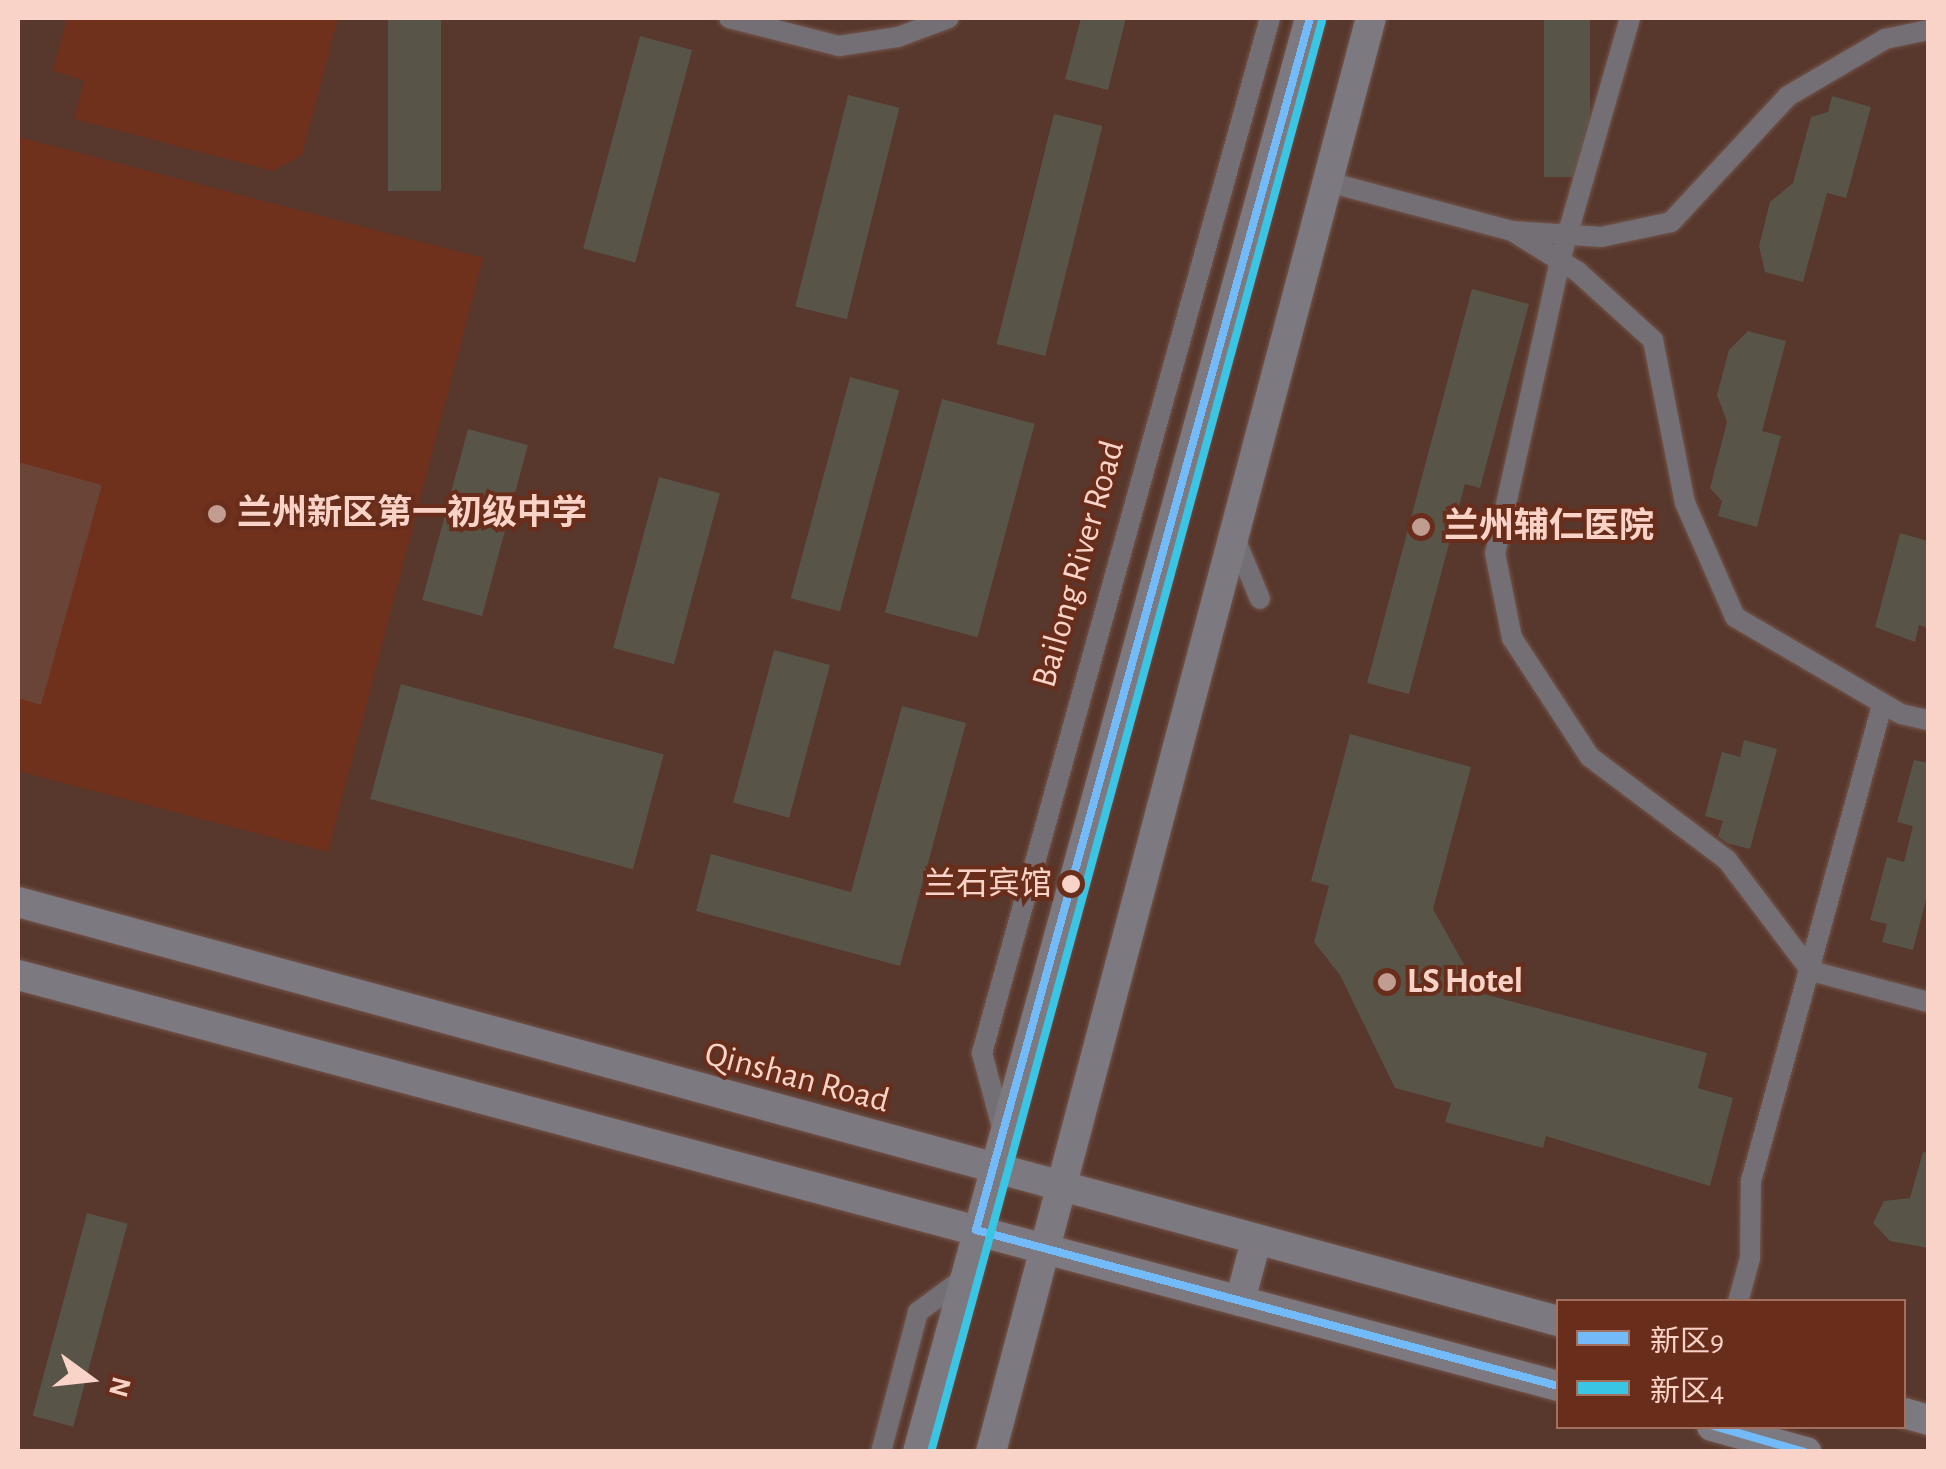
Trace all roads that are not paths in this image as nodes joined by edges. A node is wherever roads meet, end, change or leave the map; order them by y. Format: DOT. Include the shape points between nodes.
graph roads {
  1 [pos="729,18"];
  2 [pos="950,18"];
  3 [pos="1270,18"];
  4 [pos="1310,18"];
  5 [pos="1371,18"];
  6 [pos="1630,18"];
  7 [pos="1928,30"];
  8 [pos="1328,182"];
  9 [pos="1512,231"];
  10 [pos="1569,235"];
  11 [pos="1560,260"];
  12 [pos="1234,534"];
  13 [pos="1260,599"];
  14 [pos="1882,704"];
  15 [pos="1928,720"];
  16 [pos="18,902"];
  17 [pos="1812,972"];
  18 [pos="18,975"];
  19 [pos="1928,1002"];
  20 [pos="1003,1131"];
  21 [pos="992,1170"];
  22 [pos="1060,1188"];
  23 [pos="976,1230"];
  24 [pos="1256,1241"];
  25 [pos="1044,1248"];
  26 [pos="964,1278"];
  27 [pos="1739,1299"];
  28 [pos="1240,1301"];
  29 [pos="1556,1320"];
  30 [pos="1556,1385"];
  31 [pos="1723,1429"];
  32 [pos="881,1452"];
  33 [pos="918,1452"];
  34 [pos="991,1452"];
  35 [pos="1806,1452"];
  1 -- 2 [label="street" via="839,46 898,37"];
  3 -- 20 [label="street, Bailong River Road" via="982,1052"];
  4 -- 20 [label="street"];
  5 -- 8 [label="street"];
  6 -- 10 [label="street"];
  7 -- 10 [label="street" via="1885,39 1788,96 1671,222 1602,238"];
  8 -- 9 [label="street"];
  8 -- 12 [label="street"];
  9 -- 10 [label="street"];
  9 -- 11 [label="street"];
  10 -- 11 [label="street"];
  11 -- 14 [label="street" via="1653,340 1685,503 1735,617"];
  11 -- 17 [label="street" via="1495,553 1512,638 1590,757 1728,860"];
  12 -- 13 [label="street"];
  12 -- 22 [label="street"];
  14 -- 15 [label="street"];
  14 -- 17 [label="street"];
  16 -- 21 [label="street, Qinshan Road"];
  17 -- 19 [label="street"];
  17 -- 27 [label="street" via="1750,1182 1750,1258"];
  18 -- 23 [label="street"];
  20 -- 21 [label="street"];
  21 -- 22 [label="street, Qinshan Road"];
  21 -- 23 [label="street"];
  22 -- 24 [label="street, Qinshan Road"];
  22 -- 25 [label="street"];
  23 -- 25 [label="street"];
  23 -- 26 [label="street"];
  24 -- 28 [label="street"];
  24 -- 29 [label="street, Qinshan Road"];
  25 -- 28 [label="street"];
  25 -- 34 [label="street"];
  26 -- 32 [label="street" via="918,1312"];
  26 -- 33 [label="street"];
  28 -- 30 [label="street"];
  31 -- 35 [label="street"];
}
